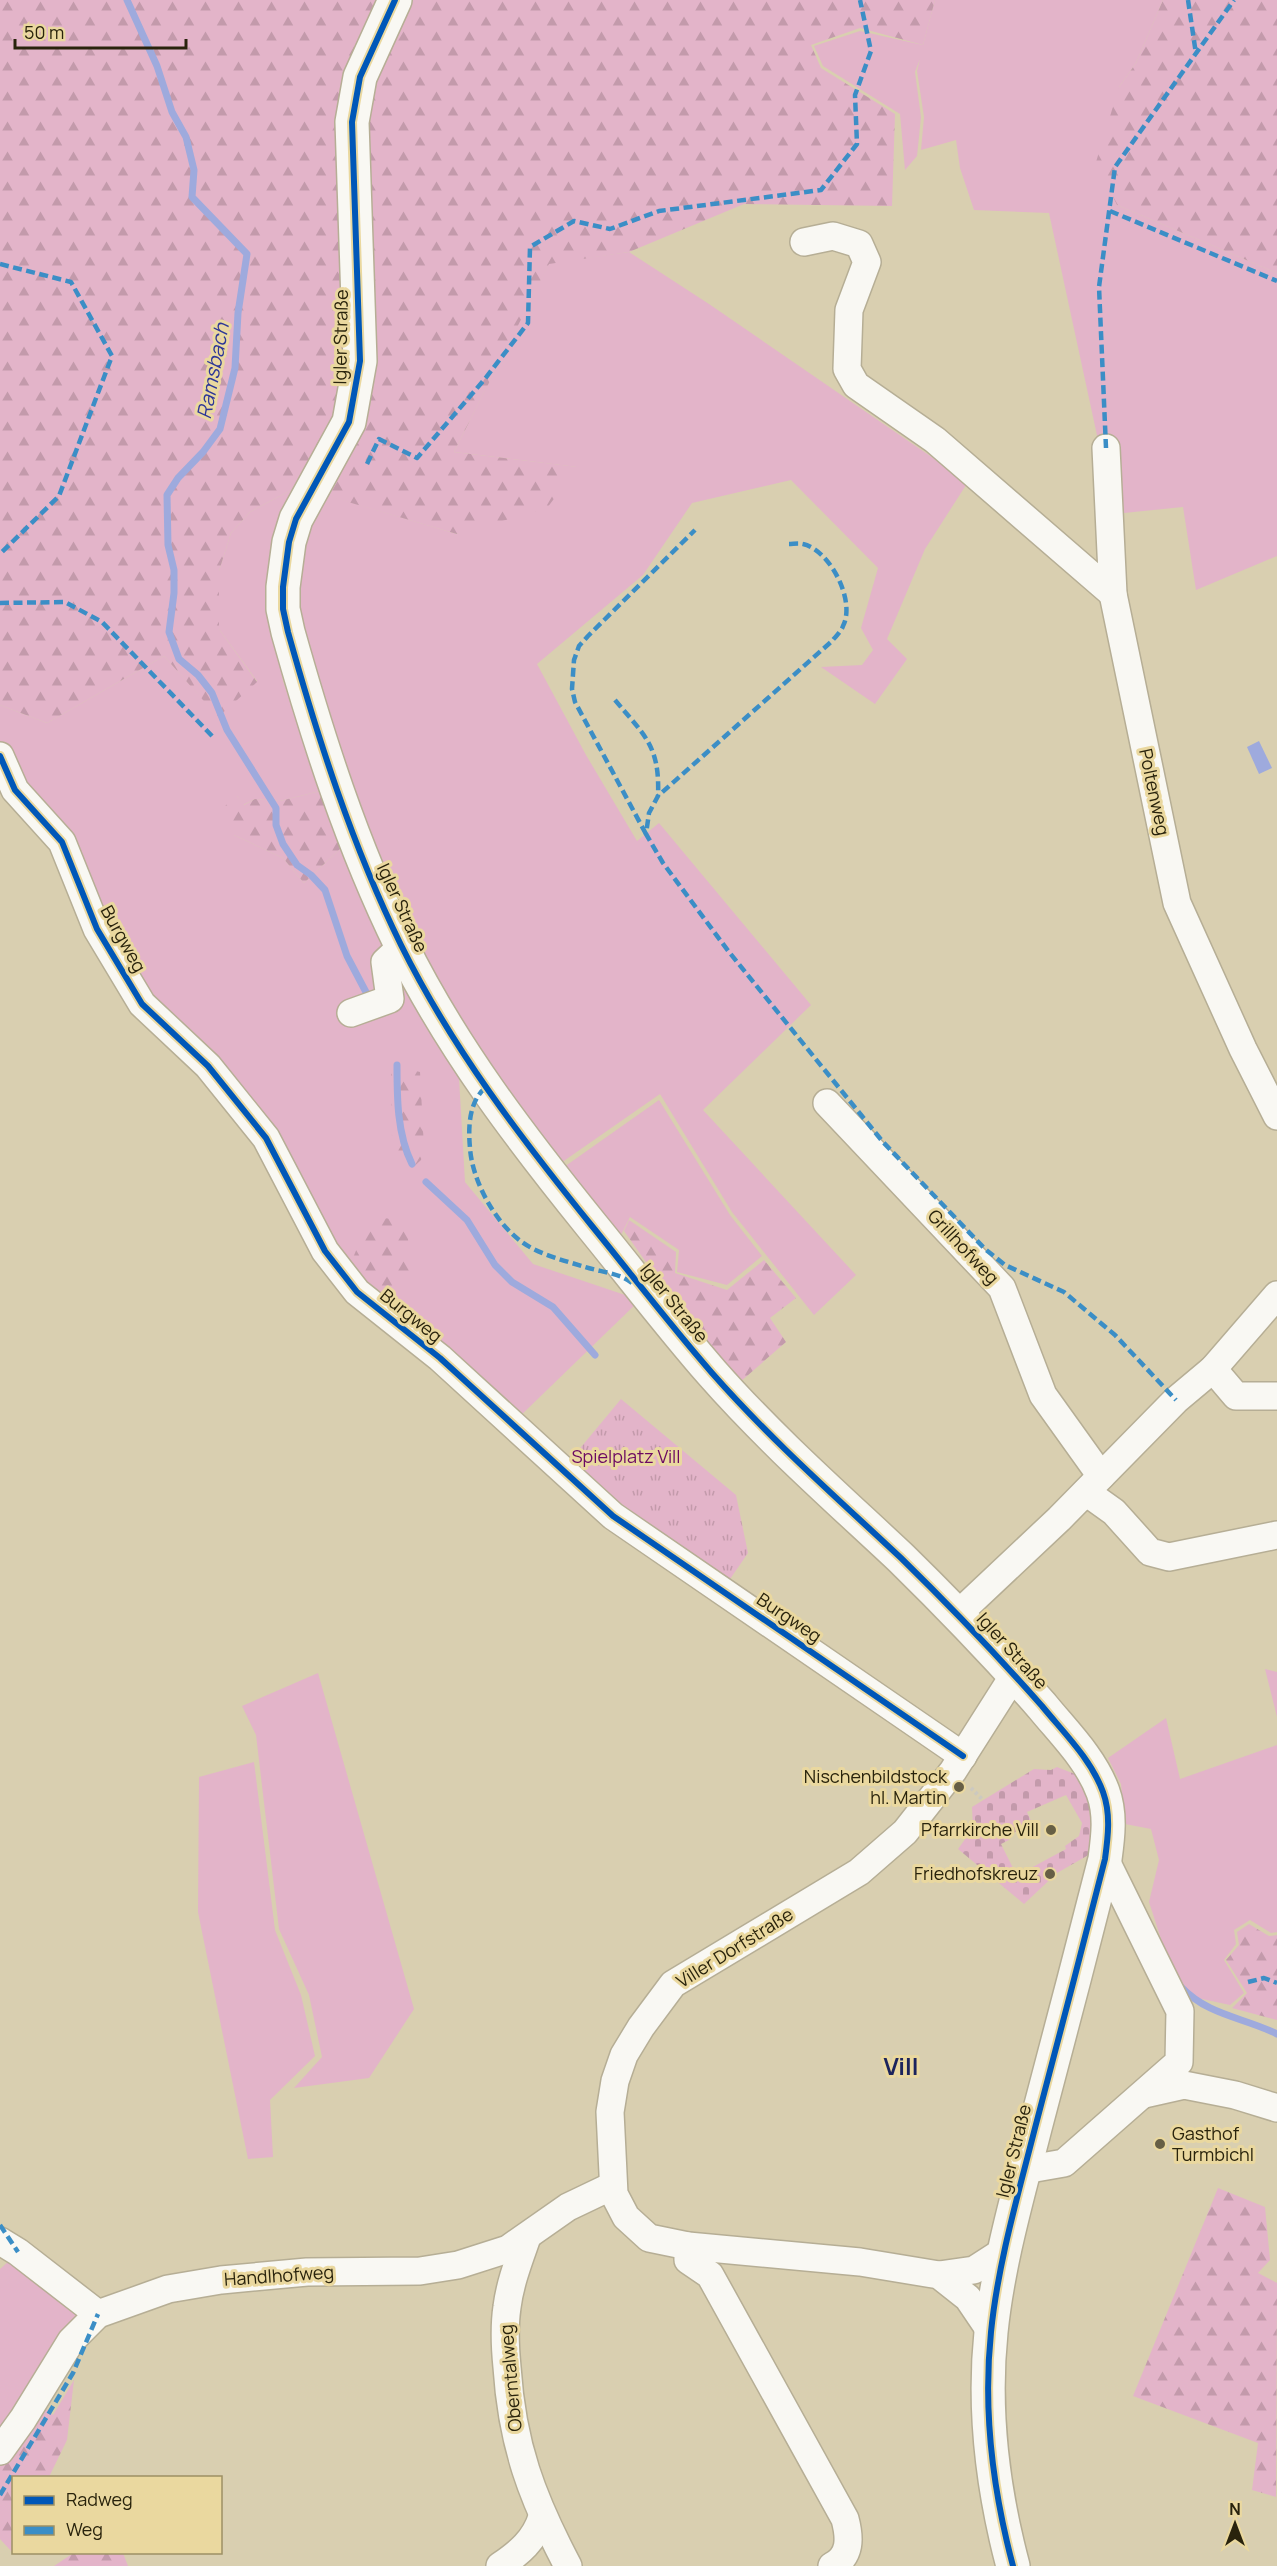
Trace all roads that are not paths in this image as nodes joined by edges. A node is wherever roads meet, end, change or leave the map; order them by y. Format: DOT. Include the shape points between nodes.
graph roads {
  1 [pos="395,0"];
  2 [pos="804,243"];
  3 [pos="1107,448"];
  4 [pos="1113,594"];
  5 [pos="0,756"];
  6 [pos="402,946"];
  7 [pos="351,1013"];
  8 [pos="827,1103"];
  9 [pos="1277,1116"];
  10 [pos="1277,1295"];
  11 [pos="1213,1369"];
  12 [pos="1277,1396"];
  13 [pos="1094,1484"];
  14 [pos="1277,1535"];
  15 [pos="958,1614"];
  16 [pos="1014,1675"];
  17 [pos="963,1756"];
  18 [pos="1105,1860"];
  19 [pos="1140,2095"];
  20 [pos="1277,2108"];
  21 [pos="1024,2170"];
  22 [pos="612,2186"];
  23 [pos="527,2237"];
  24 [pos="0,2241"];
  25 [pos="688,2246"];
  26 [pos="1005,2250"];
  27 [pos="939,2275"];
  28 [pos="98,2314"];
  29 [pos="991,2332"];
  30 [pos="0,2451"];
  31 [pos="542,2517"];
  32 [pos="500,2566"];
  33 [pos="568,2566"];
  34 [pos="832,2566"];
  35 [pos="1013,2566"];
  1 -- 6 [label="main road, Igler Straße" via="360,77 352,122 360,361 356,393 349,422 296,519 285,564 283,609 340,801"];
  2 -- 4 [label="street" via="833,236 859,244 867,262 849,310 848,369 855,385 935,440"];
  3 -- 4 [label="street, Poltenweg"];
  4 -- 9 [label="street, Poltenweg" via="1177,903"];
  5 -- 17 [label="street, Burgweg" via="15,790 62,842 97,929 142,1004 208,1066 266,1138 325,1251 357,1292 440,1358 613,1516"];
  6 -- 7 [label="street" via="386,962 390,999"];
  6 -- 15 [label="main road, Igler Straße" via="446,1027 518,1135 712,1374 784,1449"];
  8 -- 13 [label="street, Grillhofweg" via="1002,1288 1043,1395"];
  10 -- 11 [label="street"];
  11 -- 12 [label="street" via="1236,1396"];
  11 -- 13 [label="street" via="1176,1400"];
  13 -- 14 [label="street, Grillhofweg" via="1150,1552 1169,1557"];
  13 -- 15 [label="street"];
  15 -- 16 [label="main road, Igler Straße"];
  16 -- 17 [label="street, Viller Dorfstraße"];
  16 -- 18 [label="main road, Igler Straße" via="1078,1749 1097,1778 1107,1808"];
  17 -- 22 [label="street, Viller Dorfstraße" via="904,1832 859,1872 672,1984 632,2041 615,2080 610,2112"];
  18 -- 19 [label="street" via="1180,2011 1179,2062"];
  18 -- 21 [label="main road, Igler Straße"];
  19 -- 20 [label="street" via="1184,2085"];
  19 -- 21 [label="street" via="1064,2163"];
  21 -- 26 [label="main road, Igler Straße"];
  22 -- 23 [label="street, Handlhofweg" via="568,2207"];
  22 -- 25 [label="street, Viller Dorfstraße" via="620,2209 641,2233 653,2240"];
  23 -- 28 [label="street, Handlhofweg" via="490,2256 445,2268 249,2276 178,2287"];
  23 -- 31 [label="street, Oberntalweg" via="508,2299 505,2342 515,2436"];
  24 -- 28 [label="street"];
  25 -- 27 [label="street, Viller Dorfstraße" via="860,2262"];
  25 -- 34 [label="street" via="688,2260 710,2274 845,2519 849,2545"];
  26 -- 27 [label="street, Viller Dorfstraße" via="974,2270"];
  26 -- 29 [label="main road, Igler Straße"];
  27 -- 29 [label="street, Viller Dorfstraße" via="968,2298"];
  28 -- 30 [label="street, Handlhofweg" via="71,2341"];
  29 -- 35 [label="main road, Igler Straße" via="989,2409 993,2458"];
  31 -- 32 [label="street" via="530,2541"];
  31 -- 33 [label="street, Oberntalweg"];
}
